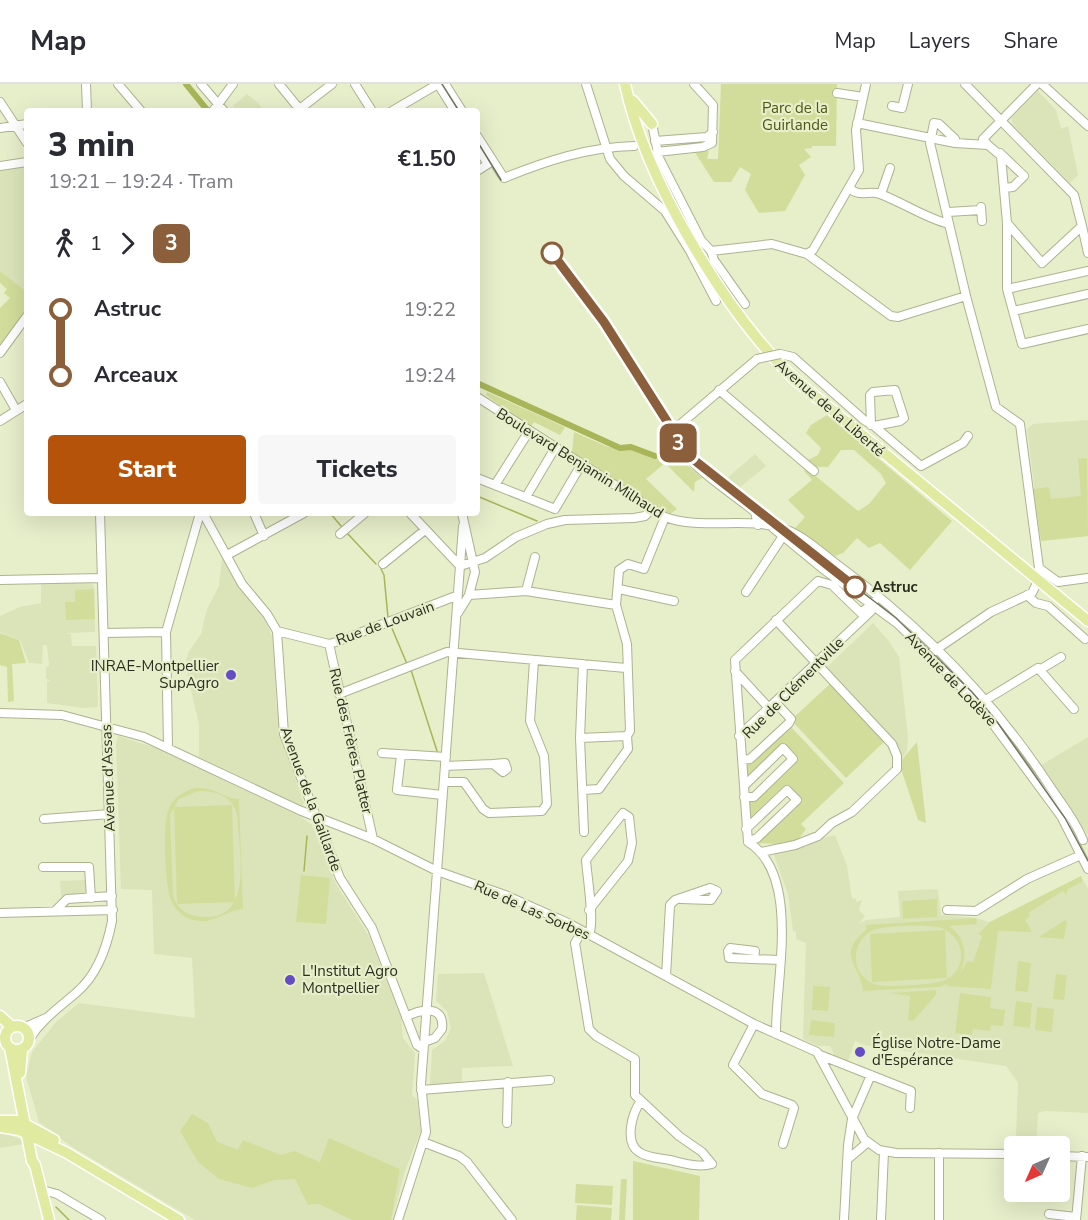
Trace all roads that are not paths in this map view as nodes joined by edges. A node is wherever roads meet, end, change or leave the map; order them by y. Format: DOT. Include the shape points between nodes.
graph roads {
  1 [pos="86,84"];
  2 [pos="118,84"];
  3 [pos="201,84"];
  4 [pos="233,84"];
  5 [pos="279,84"];
  6 [pos="332,84"];
  7 [pos="355,84"];
  8 [pos="438,84"];
  9 [pos="445,84"];
  10 [pos="586,84"];
  11 [pos="694,84"];
  12 [pos="866,84"];
  13 [pos="908,84"];
  14 [pos="965,84"];
  15 [pos="1040,84"];
  16 [pos="625,86"];
  17 [pos="837,93"];
  18 [pos="863,97"];
  19 [pos="0,102"];
  20 [pos="892,106"];
  21 [pos="87,108"];
  22 [pos="138,108"];
  23 [pos="215,108"];
  24 [pos="297,108"];
  25 [pos="302,108"];
  26 [pos="370,108"];
  27 [pos="397,108"];
  28 [pos="453,108"];
  29 [pos="460,108"];
  30 [pos="1002,120"];
  31 [pos="857,123"];
  32 [pos="24,124"];
  33 [pos="652,124"];
  34 [pos="16,125"];
  35 [pos="1088,126"];
  36 [pos="0,128"];
  37 [pos="713,132"];
  38 [pos="24,138"];
  39 [pos="931,138"];
  40 [pos="480,141"];
  41 [pos="655,141"];
  42 [pos="954,143"];
  43 [pos="638,144"];
  44 [pos="988,145"];
  45 [pos="604,147"];
  46 [pos="480,152"];
  47 [pos="657,152"];
  48 [pos="999,154"];
  49 [pos="24,162"];
  50 [pos="0,166"];
  51 [pos="890,168"];
  52 [pos="480,169"];
  53 [pos="850,188"];
  54 [pos="1004,188"];
  55 [pos="881,194"];
  56 [pos="948,212"];
  57 [pos="982,221"];
  58 [pos="1007,223"];
  59 [pos="949,224"];
  60 [pos="1082,226"];
  61 [pos="685,227"];
  62 [pos="711,251"];
  63 [pos="1088,253"];
  64 [pos="807,254"];
  65 [pos="1088,272"];
  66 [pos="1007,289"];
  67 [pos="1088,294"];
  68 [pos="966,296"];
  69 [pos="716,301"];
  70 [pos="745,304"];
  71 [pos="1013,311"];
  72 [pos="24,320"];
  73 [pos="1088,329"];
  74 [pos="0,353"];
  75 [pos="0,382"];
  76 [pos="719,390"];
  77 [pos="480,399"];
  78 [pos="24,406"];
  79 [pos="16,410"];
  80 [pos="0,421"];
  81 [pos="873,426"];
  82 [pos="529,431"];
  83 [pos="968,436"];
  84 [pos="555,448"];
  85 [pos="581,465"];
  86 [pos="814,471"];
  87 [pos="480,479"];
  88 [pos="495,485"];
  89 [pos="526,497"];
  90 [pos="555,509"];
  91 [pos="651,510"];
  92 [pos="954,513"];
  93 [pos="100,516"];
  94 [pos="201,516"];
  95 [pos="204,516"];
  96 [pos="255,516"];
  97 [pos="299,516"];
  98 [pos="361,516"];
  99 [pos="413,516"];
  100 [pos="462,516"];
  101 [pos="664,517"];
  102 [pos="559,520"];
  103 [pos="758,525"];
  104 [pos="463,526"];
  105 [pos="772,527"];
  106 [pos="425,530"];
  107 [pos="340,534"];
  108 [pos="264,536"];
  109 [pos="783,536"];
  110 [pos="227,555"];
  111 [pos="535,557"];
  112 [pos="383,564"];
  113 [pos="471,564"];
  114 [pos="460,570"];
  115 [pos="474,575"];
  116 [pos="102,578"];
  117 [pos="1088,578"];
  118 [pos="0,579"];
  119 [pos="1036,580"];
  120 [pos="619,589"];
  121 [pos="526,591"];
  122 [pos="746,592"];
  123 [pos="469,595"];
  124 [pos="456,596"];
  125 [pos="881,596"];
  126 [pos="1027,596"];
  127 [pos="674,602"];
  128 [pos="616,605"];
  129 [pos="873,606"];
  130 [pos="458,613"];
  131 [pos="776,620"];
  132 [pos="1088,621"];
  133 [pos="1088,626"];
  134 [pos="277,631"];
  135 [pos="166,632"];
  136 [pos="104,633"];
  137 [pos="1085,639"];
  138 [pos="332,643"];
  139 [pos="938,647"];
  140 [pos="454,653"];
  141 [pos="931,653"];
  142 [pos="1061,657"];
  143 [pos="534,661"];
  144 [pos="584,664"];
  145 [pos="817,664"];
  146 [pos="626,668"];
  147 [pos="1041,669"];
  148 [pos="735,671"];
  149 [pos="339,694"];
  150 [pos="986,699"];
  151 [pos="772,705"];
  152 [pos="979,705"];
  153 [pos="1074,709"];
  154 [pos="0,713"];
  155 [pos="107,726"];
  156 [pos="627,736"];
  157 [pos="739,736"];
  158 [pos="580,738"];
  159 [pos="168,747"];
  160 [pos="382,753"];
  161 [pos="400,755"];
  162 [pos="742,760"];
  163 [pos="445,761"];
  164 [pos="493,764"];
  165 [pos="464,766"];
  166 [pos="444,782"];
  167 [pos="464,782"];
  168 [pos="744,786"];
  169 [pos="583,790"];
  170 [pos="442,795"];
  171 [pos="744,797"];
  172 [pos="110,814"];
  173 [pos="314,815"];
  174 [pos="44,819"];
  175 [pos="746,829"];
  176 [pos="584,832"];
  177 [pos="373,839"];
  178 [pos="1082,841"];
  179 [pos="748,842"];
  180 [pos="760,852"];
  181 [pos="1081,855"];
  182 [pos="43,867"];
  183 [pos="1088,869"];
  184 [pos="437,871"];
  185 [pos="112,896"];
  186 [pos="91,898"];
  187 [pos="681,899"];
  188 [pos="113,910"];
  189 [pos="589,910"];
  190 [pos="947,910"];
  191 [pos="55,911"];
  192 [pos="0,913"];
  193 [pos="585,933"];
  194 [pos="754,959"];
  195 [pos="779,960"];
  196 [pos="666,976"];
  197 [pos="426,1009"];
  198 [pos="0,1016"];
  199 [pos="406,1017"];
  200 [pos="45,1018"];
  201 [pos="754,1024"];
  202 [pos="10,1028"];
  203 [pos="776,1034"];
  204 [pos="30,1038"];
  205 [pos="424,1045"];
  206 [pos="10,1048"];
  207 [pos="22,1050"];
  208 [pos="820,1055"];
  209 [pos="871,1075"];
  210 [pos="550,1080"];
  211 [pos="508,1082"];
  212 [pos="421,1090"];
  213 [pos="20,1099"];
  214 [pos="641,1101"];
  215 [pos="910,1108"];
  216 [pos="0,1119"];
  217 [pos="852,1119"];
  218 [pos="507,1123"];
  219 [pos="0,1127"];
  220 [pos="29,1130"];
  221 [pos="860,1133"];
  222 [pos="851,1134"];
  223 [pos="423,1142"];
  224 [pos="867,1143"];
  225 [pos="783,1144"];
  226 [pos="51,1147"];
  227 [pos="884,1152"];
  228 [pos="67,1153"];
  229 [pos="939,1153"];
  230 [pos="1004,1154"];
  231 [pos="1085,1156"];
  232 [pos="848,1159"];
  233 [pos="36,1160"];
  234 [pos="42,1190"];
  235 [pos="1049,1214"];
  236 [pos="1076,1218"];
  237 [pos="177,1219"];
  238 [pos="49,1220"];
  239 [pos="101,1220"];
  240 [pos="398,1220"];
  241 [pos="512,1220"];
  242 [pos="844,1220"];
  243 [pos="881,1220"];
  244 [pos="939,1220"];
  1 -- 21 [label="street"];
  2 -- 22 [label="street"];
  3 -- 23 [label="street"];
  4 -- 23 [label="street"];
  5 -- 24 [label="street"];
  6 -- 25 [label="street"];
  7 -- 26 [label="street"];
  8 -- 27 [label="street"];
  8 -- 28 [label="street"];
  9 -- 29 [label="street"];
  10 -- 45 [label="street"];
  11 -- 37 [label="street" via="713,105"];
  12 -- 18 [label="street"];
  13 -- 20 [label="street" via="902,108"];
  14 -- 30 [label="street"];
  15 -- 30 [label="street"];
  15 -- 35 [label="street"];
  16 -- 33 [label="main road" via="643,117"];
  16 -- 43 [label="main road, Avenue de la Liberté"];
  16 -- 61 [label="main road, Avenue de la Liberté" via="627,111 640,153"];
  17 -- 18 [label="street"];
  18 -- 31 [label="street"];
  19 -- 34 [label="street"];
  30 -- 44 [label="street" via="983,140"];
  30 -- 60 [label="street" via="1074,195"];
  31 -- 39 [label="street"];
  31 -- 53 [label="street" via="859,170"];
  32 -- 34 [label="street"];
  33 -- 41 [label="street"];
  33 -- 43 [label="main road" via="643,125"];
  34 -- 36 [label="street"];
  34 -- 38 [label="street"];
  37 -- 41 [label="street" via="707,137"];
  37 -- 47 [label="street" via="709,146"];
  39 -- 42 [label="street"];
  39 -- 42 [label="street" via="937,122 955,139"];
  39 -- 56 [label="street"];
  40 -- 45 [label="street" via="504,178 550,160"];
  41 -- 47 [label="street"];
  42 -- 44 [label="street"];
  43 -- 45 [label="street"];
  43 -- 61 [label="main road, Avenue de la Liberté"];
  44 -- 48 [label="street"];
  45 -- 69 [label="street" via="624,176 665,211"];
  46 -- 52 [label="street" via="488,164"];
  47 -- 62 [label="street" via="701,240"];
  48 -- 54 [label="street"];
  48 -- 54 [label="street" via="1006,156 1024,176 1013,187"];
  49 -- 50 [label="street"];
  51 -- 55 [label="street"];
  53 -- 55 [label="street" via="859,194"];
  53 -- 64 [label="street"];
  54 -- 58 [label="street"];
  55 -- 59 [label="street"];
  56 -- 57 [label="street" via="981,208"];
  56 -- 59 [label="street"];
  58 -- 60 [label="street" via="1042,263"];
  58 -- 66 [label="street"];
  59 -- 68 [label="street"];
  60 -- 63 [label="street"];
  61 -- 92 [label="main road, Avenue de la Liberté" via="737,312 776,361"];
  62 -- 64 [label="street" via="772,244"];
  62 -- 70 [label="street"];
  64 -- 68 [label="street" via="891,316"];
  65 -- 66 [label="street"];
  66 -- 71 [label="street"];
  67 -- 71 [label="street"];
  68 -- 119 [label="street" via="996,407 1020,424"];
  71 -- 73 [label="street" via="1022,344"];
  72 -- 74 [label="street"];
  75 -- 79 [label="street"];
  76 -- 81 [label="street, bridge" via="757,358 780,354 793,357"];
  76 -- 86 [label="street"];
  76 -- 103 [label="street" via="670,433 696,468 755,512"];
  77 -- 82 [label="street, Boulevard Benjamin Milhaud"];
  78 -- 79 [label="street"];
  79 -- 80 [label="street"];
  81 -- 81 [label="street" via="904,418 895,390 870,395"];
  81 -- 83 [label="street" via="921,466 963,443"];
  82 -- 84 [label="street, Boulevard Benjamin Milhaud"];
  82 -- 88 [label="street"];
  84 -- 85 [label="street, Boulevard Benjamin Milhaud"];
  84 -- 89 [label="street"];
  85 -- 90 [label="street"];
  85 -- 91 [label="street, Boulevard Benjamin Milhaud"];
  87 -- 88 [label="street"];
  88 -- 89 [label="street"];
  89 -- 90 [label="street"];
  90 -- 102 [label="street"];
  91 -- 101 [label="street, Boulevard Benjamin Milhaud"];
  91 -- 102 [label="street" via="634,518"];
  92 -- 119 [label="main road, Avenue de la Liberté"];
  92 -- 119 [label="main road, Avenue de la Liberté" via="1022,575"];
  93 -- 116 [label="street, Avenue d'Assas"];
  94 -- 135 [label="street"];
  95 -- 110 [label="street, Avenue de la Gaillarde"];
  96 -- 108 [label="street"];
  97 -- 108 [label="street"];
  98 -- 107 [label="street"];
  99 -- 106 [label="street"];
  100 -- 104 [label="street"];
  101 -- 103 [label="street, Boulevard Benjamin Milhaud" via="689,523"];
  101 -- 120 [label="street" via="644,569 624,565 619,570"];
  102 -- 113 [label="street" via="527,532"];
  103 -- 105 [label="street, Avenue de Lodève"];
  104 -- 113 [label="street"];
  104 -- 114 [label="street"];
  105 -- 109 [label="street, Avenue de Lodève"];
  105 -- 125 [label="street, Avenue de Lodève" via="796,535"];
  106 -- 112 [label="street"];
  106 -- 114 [label="street"];
  108 -- 110 [label="street"];
  109 -- 122 [label="street"];
  109 -- 129 [label="street, Avenue de Lodève"];
  110 -- 134 [label="street, Avenue de la Gaillarde" via="242,584"];
  111 -- 121 [label="street"];
  113 -- 114 [label="street" via="466,562"];
  113 -- 115 [label="street"];
  114 -- 115 [label="street" via="466,579"];
  114 -- 124 [label="street"];
  115 -- 123 [label="street"];
  116 -- 118 [label="street"];
  116 -- 136 [label="street, Avenue d'Assas"];
  117 -- 119 [label="street"];
  119 -- 126 [label="street"];
  119 -- 132 [label="main road, Avenue de la Liberté"];
  119 -- 133 [label="main road"];
  120 -- 127 [label="street"];
  120 -- 128 [label="street"];
  121 -- 123 [label="street"];
  121 -- 128 [label="street"];
  123 -- 130 [label="street"];
  124 -- 130 [label="street"];
  124 -- 138 [label="street, Rue de Louvain"];
  125 -- 129 [label="street, Rue de Clémentville"];
  125 -- 139 [label="street, Avenue de Lodève"];
  126 -- 137 [label="street" via="1048,606"];
  126 -- 139 [label="street" via="1002,606"];
  128 -- 146 [label="street" via="627,644"];
  129 -- 131 [label="street" via="861,613 832,585 822,581 815,583"];
  129 -- 141 [label="street, Avenue de Lodève"];
  129 -- 145 [label="street, Rue de Clémentville"];
  130 -- 140 [label="street"];
  131 -- 145 [label="street"];
  131 -- 148 [label="street" via="737,657"];
  134 -- 138 [label="street, Rue de Louvain"];
  134 -- 173 [label="street, Avenue de la Gaillarde" via="284,734"];
  135 -- 136 [label="street"];
  135 -- 159 [label="street"];
  136 -- 155 [label="street, Avenue d'Assas"];
  138 -- 149 [label="street, Rue des Frères Platter"];
  139 -- 141 [label="street"];
  139 -- 150 [label="street, Avenue de Lodève"];
  140 -- 143 [label="street"];
  140 -- 149 [label="street" via="441,654"];
  140 -- 163 [label="street"];
  141 -- 152 [label="street, Avenue de Lodève"];
  142 -- 147 [label="street"];
  143 -- 144 [label="street"];
  143 -- 167 [label="street" via="530,721 544,756 547,804 542,811 489,813"];
  144 -- 146 [label="street"];
  144 -- 158 [label="street"];
  145 -- 151 [label="street, Rue de Clémentville"];
  145 -- 180 [label="street" via="895,749 897,769 852,812 818,836"];
  146 -- 156 [label="street" via="630,732"];
  147 -- 150 [label="street"];
  147 -- 153 [label="street"];
  148 -- 151 [label="street"];
  148 -- 157 [label="street"];
  149 -- 177 [label="street, Rue des Frères Platter"];
  150 -- 152 [label="street"];
  150 -- 178 [label="street, Avenue de Lodève" via="1074,819"];
  151 -- 157 [label="street, Rue de Clémentville"];
  151 -- 162 [label="street" via="791,719 789,723 750,759"];
  152 -- 178 [label="street, Avenue de Lodève"];
  154 -- 155 [label="street, Rue de Las Sorbes" via="57,714"];
  155 -- 159 [label="street, Rue de Las Sorbes"];
  155 -- 172 [label="street, Avenue d'Assas"];
  156 -- 158 [label="street"];
  156 -- 169 [label="street" via="628,749 599,789"];
  157 -- 162 [label="street, Rue de Clémentville"];
  158 -- 169 [label="street"];
  159 -- 173 [label="street, Rue de Las Sorbes"];
  160 -- 161 [label="street"];
  161 -- 163 [label="street"];
  161 -- 170 [label="street" via="398,790"];
  162 -- 168 [label="street, Rue de Clémentville"];
  163 -- 165 [label="street"];
  163 -- 166 [label="street"];
  164 -- 165 [label="street"];
  165 -- 167 [label="street"];
  166 -- 167 [label="street"];
  166 -- 170 [label="street"];
  168 -- 171 [label="street, Rue de Clémentville"];
  168 -- 171 [label="street" via="783,748 793,759 754,797"];
  169 -- 176 [label="street"];
  170 -- 184 [label="street"];
  171 -- 175 [label="street, Rue de Clémentville"];
  172 -- 174 [label="street"];
  172 -- 185 [label="street, Avenue d'Assas"];
  173 -- 177 [label="street, Rue de Las Sorbes"];
  173 -- 199 [label="street, Avenue de la Gaillarde" via="340,878 372,928"];
  175 -- 179 [label="street, Rue de Clémentville"];
  175 -- 179 [label="street" via="787,790 797,800"];
  177 -- 184 [label="street, Rue de Las Sorbes"];
  178 -- 181 [label="street, Avenue de Lodève"];
  179 -- 180 [label="street"];
  180 -- 195 [label="street" via="775,878 780,898"];
  181 -- 183 [label="street, Avenue de Lodève"];
  181 -- 190 [label="street" via="1027,879 976,911"];
  182 -- 186 [label="street" via="89,867"];
  184 -- 193 [label="street, Rue de Las Sorbes" via="505,895"];
  184 -- 197 [label="street"];
  185 -- 186 [label="street"];
  185 -- 188 [label="street, Avenue d'Assas"];
  186 -- 191 [label="street" via="67,899"];
  187 -- 196 [label="street" via="669,906"];
  188 -- 191 [label="street"];
  188 -- 200 [label="street, Avenue d'Assas" via="109,937 93,975"];
  189 -- 189 [label="street" via="586,860 623,813 629,817 632,843 628,861"];
  189 -- 193 [label="street" via="591,930"];
  191 -- 192 [label="street"];
  193 -- 196 [label="street, Rue de Las Sorbes"];
  193 -- 214 [label="street" via="575,943 590,1029 635,1059 634,1090"];
  194 -- 195 [label="street"];
  195 -- 203 [label="street"];
  196 -- 201 [label="street, Rue de Las Sorbes"];
  197 -- 199 [label="street"];
  197 -- 205 [label="street"];
  197 -- 205 [label="street" via="435,1012 442,1025 438,1035"];
  198 -- 202 [label="main road"];
  199 -- 205 [label="street, Avenue de la Gaillarde" via="417,1045"];
  200 -- 202 [label="street, Avenue d'Assas"];
  200 -- 204 [label="street, Avenue d'Assas"];
  201 -- 203 [label="street, Rue de Las Sorbes"];
  201 -- 225 [label="street" via="733,1065 762,1094 794,1108"];
  202 -- 204 [label="main road"];
  202 -- 206 [label="main road" via="5,1040"];
  203 -- 208 [label="street, Rue de Las Sorbes"];
  204 -- 207 [label="main road"];
  205 -- 212 [label="street"];
  206 -- 207 [label="main road"];
  206 -- 213 [label="main road"];
  207 -- 220 [label="main road" via="19,1069"];
  208 -- 209 [label="street, Rue de Las Sorbes"];
  208 -- 217 [label="street"];
  209 -- 215 [label="street, Rue de Las Sorbes" via="911,1091"];
  209 -- 217 [label="street"];
  210 -- 211 [label="street"];
  211 -- 212 [label="street"];
  211 -- 218 [label="street"];
  212 -- 223 [label="street" via="426,1132"];
  213 -- 216 [label="main road"];
  213 -- 220 [label="main road"];
  214 -- 214 [label="street" via="632,1126 636,1150 697,1166 712,1164"];
  216 -- 220 [label="main road"];
  217 -- 221 [label="street"];
  217 -- 222 [label="street"];
  219 -- 220 [label="main road"];
  220 -- 226 [label="main road"];
  220 -- 228 [label="main road" via="59,1143"];
  220 -- 233 [label="main road" via="32,1161"];
  221 -- 222 [label="street"];
  221 -- 224 [label="street"];
  222 -- 232 [label="street"];
  223 -- 240 [label="street"];
  223 -- 241 [label="street" via="467,1162"];
  224 -- 227 [label="street"];
  224 -- 232 [label="street"];
  226 -- 228 [label="main road"];
  226 -- 233 [label="main road"];
  227 -- 229 [label="street"];
  227 -- 243 [label="street"];
  228 -- 237 [label="main road"];
  229 -- 230 [label="street"];
  229 -- 244 [label="street"];
  231 -- 236 [label="street"];
  232 -- 242 [label="street"];
  233 -- 234 [label="main road"];
  234 -- 238 [label="main road"];
  234 -- 239 [label="street" via="57,1194"];
  235 -- 236 [label="street"];
}
